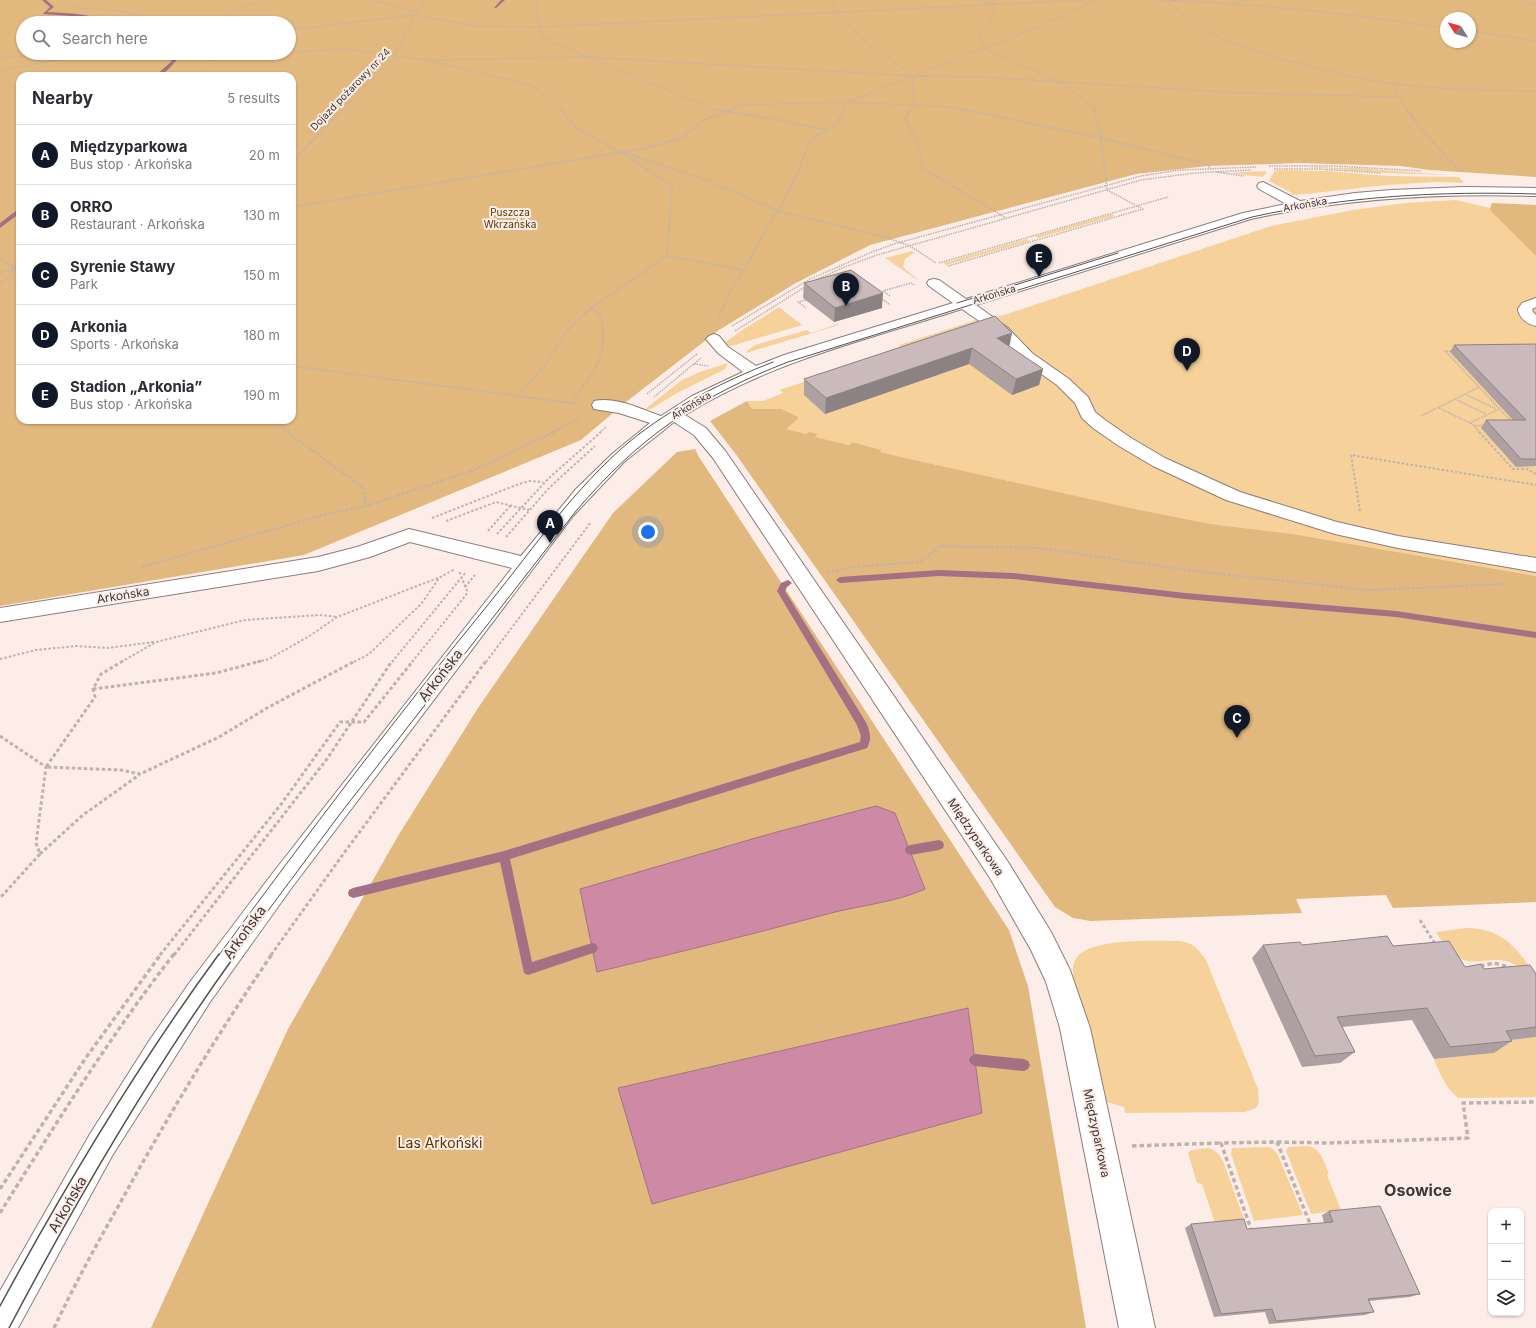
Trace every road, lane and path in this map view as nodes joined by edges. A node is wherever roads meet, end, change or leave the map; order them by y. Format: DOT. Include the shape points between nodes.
graph roads {
  1 [pos="62,0"];
  2 [pos="261,0"];
  3 [pos="371,0"];
  4 [pos="425,0"];
  5 [pos="538,0"];
  6 [pos="831,0"];
  7 [pos="981,0"];
  8 [pos="1069,0"];
  9 [pos="1084,0"];
  10 [pos="1096,0"];
  11 [pos="1157,0"];
  12 [pos="1166,0"];
  13 [pos="1173,0"];
  14 [pos="1244,0"];
  15 [pos="1523,0"];
  16 [pos="1071,1"];
  17 [pos="1234,3"];
  18 [pos="995,4"];
  19 [pos="1536,5"];
  20 [pos="417,12"];
  21 [pos="838,12"];
  22 [pos="415,15"];
  23 [pos="144,16"];
  24 [pos="224,16"];
  25 [pos="538,27"];
  26 [pos="1440,27"];
  27 [pos="296,29"];
  28 [pos="1476,32"];
  29 [pos="1536,41"];
  30 [pos="985,49"];
  31 [pos="296,52"];
  32 [pos="395,56"];
  33 [pos="16,57"];
  34 [pos="587,57"];
  35 [pos="0,58"];
  36 [pos="56,60"];
  37 [pos="215,60"];
  38 [pos="426,60"];
  39 [pos="0,71"];
  40 [pos="202,72"];
  41 [pos="913,76"];
  42 [pos="1062,83"];
  43 [pos="1391,83"];
  44 [pos="1536,91"];
  45 [pos="1397,97"];
  46 [pos="848,102"];
  47 [pos="914,104"];
  48 [pos="721,112"];
  49 [pos="826,130"];
  50 [pos="1101,138"];
  51 [pos="621,152"];
  52 [pos="296,158"];
  53 [pos="1212,169"];
  54 [pos="1269,169"];
  55 [pos="1261,170"];
  56 [pos="1423,171"];
  57 [pos="1215,172"];
  58 [pos="1459,173"];
  59 [pos="1387,174"];
  60 [pos="1245,176"];
  61 [pos="1107,186"];
  62 [pos="1263,186"];
  63 [pos="1107,190"];
  64 [pos="1473,191"];
  65 [pos="1536,192"];
  66 [pos="1168,197"];
  67 [pos="1471,204"];
  68 [pos="1298,205"];
  69 [pos="296,206"];
  70 [pos="1137,206"];
  71 [pos="778,211"];
  72 [pos="1001,215"];
  73 [pos="1007,218"];
  74 [pos="901,242"];
  75 [pos="910,246"];
  76 [pos="667,256"];
  77 [pos="0,258"];
  78 [pos="862,260"];
  79 [pos="866,262"];
  80 [pos="936,264"];
  81 [pos="16,265"];
  82 [pos="943,268"];
  83 [pos="15,270"];
  84 [pos="744,270"];
  85 [pos="0,272"];
  86 [pos="812,282"];
  87 [pos="934,283"];
  88 [pos="0,284"];
  89 [pos="808,285"];
  90 [pos="918,288"];
  91 [pos="799,290"];
  92 [pos="803,292"];
  93 [pos="877,295"];
  94 [pos="890,296"];
  95 [pos="806,300"];
  96 [pos="1536,302"];
  97 [pos="964,304"];
  98 [pos="591,308"];
  99 [pos="806,308"];
  100 [pos="888,308"];
  101 [pos="1536,322"];
  102 [pos="716,342"];
  103 [pos="1453,351"];
  104 [pos="296,367"];
  105 [pos="754,372"];
  106 [pos="1479,388"];
  107 [pos="1466,394"];
  108 [pos="518,396"];
  109 [pos="1456,399"];
  110 [pos="571,403"];
  111 [pos="600,405"];
  112 [pos="1439,407"];
  113 [pos="1496,409"];
  114 [pos="1500,409"];
  115 [pos="632,411"];
  116 [pos="1486,414"];
  117 [pos="1421,416"];
  118 [pos="668,419"];
  119 [pos="1469,423"];
  120 [pos="280,424"];
  121 [pos="1506,424"];
  122 [pos="1490,425"];
  123 [pos="1474,426"];
  124 [pos="595,446"];
  125 [pos="1536,474"];
  126 [pos="543,482"];
  127 [pos="1536,485"];
  128 [pos="366,506"];
  129 [pos="520,507"];
  130 [pos="529,510"];
  131 [pos="592,521"];
  132 [pos="445,525"];
  133 [pos="1363,534"];
  134 [pos="409,535"];
  135 [pos="486,555"];
  136 [pos="525,564"];
  137 [pos="1536,565"];
  138 [pos="138,569"];
  139 [pos="461,577"];
  140 [pos="438,578"];
  141 [pos="802,580"];
  142 [pos="1513,584"];
  143 [pos="465,587"];
  144 [pos="0,615"];
  145 [pos="337,617"];
  146 [pos="156,642"];
  147 [pos="0,659"];
  148 [pos="93,690"];
  149 [pos="351,722"];
  150 [pos="0,736"];
  151 [pos="46,767"];
  152 [pos="140,774"];
  153 [pos="40,854"];
  154 [pos="0,898"];
  155 [pos="1420,920"];
  156 [pos="1436,945"];
  157 [pos="1477,966"];
  158 [pos="1518,972"];
  159 [pos="1536,1102"];
  160 [pos="1277,1142"];
  161 [pos="1221,1143"];
  162 [pos="1100,1147"];
  163 [pos="0,1189"];
  164 [pos="0,1213"];
  165 [pos="1312,1227"];
  166 [pos="1252,1232"];
  167 [pos="0,1326"];
  168 [pos="54,1328"];
  169 [pos="1137,1328"];
  1 -- 23 [label="path" via="74,8"];
  2 -- 24 [label="path"];
  3 -- 20 [label="path"];
  4 -- 20 [label="path, Dojazd pożarowy nr 24"];
  5 -- 25 [label="path"];
  6 -- 21 [label="path"];
  7 -- 18 [label="path"];
  8 -- 16 [label="path"];
  9 -- 16 [label="path"];
  10 -- 30 [label="path"];
  11 -- 12 [label="path"];
  12 -- 13 [label="path"];
  12 -- 43 [label="path" via="1196,24 1244,47 1319,69"];
  13 -- 17 [label="path"];
  14 -- 17 [label="path"];
  15 -- 19 [label="path"];
  16 -- 18 [label="path"];
  17 -- 26 [label="path" via="1311,10"];
  18 -- 21 [label="path"];
  18 -- 30 [label="path" via="988,24 978,35"];
  20 -- 22 [label="path, Dojazd pożarowy nr 24"];
  21 -- 25 [label="path"];
  21 -- 41 [label="path" via="861,38"];
  22 -- 25 [label="path" via="474,26"];
  22 -- 27 [label="path"];
  22 -- 32 [label="path, Dojazd pożarowy nr 24"];
  25 -- 34 [label="path" via="544,38"];
  28 -- 29 [label="path"];
  30 -- 41 [label="path"];
  30 -- 42 [label="path"];
  31 -- 32 [label="path" via="346,49"];
  32 -- 38 [label="path"];
  32 -- 52 [label="path, Dojazd pożarowy nr 24"];
  33 -- 35 [label="path"];
  34 -- 38 [label="path"];
  34 -- 41 [label="path"];
  34 -- 48 [label="path"];
  36 -- 39 [label="path"];
  37 -- 40 [label="path"];
  38 -- 51 [label="path" via="531,85 554,101 577,129"];
  41 -- 42 [label="path" via="981,77"];
  41 -- 46 [label="path"];
  41 -- 47 [label="path"];
  42 -- 45 [label="path" via="1242,93"];
  42 -- 50 [label="path" via="1093,106"];
  43 -- 44 [label="path" via="1481,90"];
  43 -- 45 [label="path"];
  45 -- 58 [label="path"];
  46 -- 47 [label="path"];
  46 -- 48 [label="path" via="743,105"];
  46 -- 49 [label="path" via="836,124"];
  47 -- 50 [label="path" via="949,106"];
  47 -- 72 [label="path" via="905,119 921,152 922,168"];
  48 -- 49 [label="path" via="775,119"];
  48 -- 51 [label="path" via="704,120 681,138 647,148"];
  49 -- 71 [label="path" via="810,141 799,171"];
  50 -- 53 [label="path" via="1205,164"];
  50 -- 61 [label="path"];
  51 -- 69 [label="path"];
  51 -- 71 [label="path" via="709,181"];
  51 -- 76 [label="path" via="672,186"];
  53 -- 56 [label="path" via="1315,166"];
  53 -- 57 [label="path"];
  53 -- 61 [label="path" via="1153,174"];
  54 -- 59 [label="path" via="1317,169"];
  55 -- 57 [label="path"];
  57 -- 60 [label="path"];
  57 -- 63 [label="path" via="1152,177"];
  58 -- 64 [label="street"];
  61 -- 63 [label="path"];
  61 -- 72 [label="path"];
  62 -- 68 [label="street"];
  63 -- 70 [label="path"];
  63 -- 73 [label="path"];
  64 -- 65 [label="street, Arkońska"];
  64 -- 67 [label="street"];
  64 -- 68 [label="street, Arkońska" via="1374,194"];
  66 -- 70 [label="path"];
  68 -- 97 [label="street, Arkońska" via="1215,226"];
  70 -- 80 [label="path"];
  70 -- 82 [label="path" via="1143,209"];
  71 -- 74 [label="path"];
  71 -- 84 [label="path"];
  72 -- 73 [label="path"];
  72 -- 74 [label="path"];
  73 -- 75 [label="path"];
  74 -- 75 [label="path"];
  74 -- 102 [label="path" via="818,274 734,325"];
  75 -- 78 [label="path"];
  76 -- 84 [label="path"];
  76 -- 98 [label="path"];
  77 -- 83 [label="path"];
  78 -- 79 [label="path"];
  78 -- 86 [label="path"];
  81 -- 83 [label="path"];
  83 -- 85 [label="path"];
  83 -- 88 [label="path"];
  84 -- 102 [label="path" via="732,288 716,324"];
  87 -- 97 [label="street"];
  89 -- 91 [label="path"];
  90 -- 94 [label="path" via="911,283 883,291"];
  91 -- 92 [label="path"];
  91 -- 102 [label="path"];
  93 -- 100 [label="path" via="892,306"];
  95 -- 99 [label="path" via="798,302"];
  96 -- 101 [label="street" via="1525,309 1526,314"];
  97 -- 105 [label="street, Arkońska" via="811,351"];
  97 -- 133 [label="street" via="1003,331 1026,356 1063,382 1082,401 1088,414 1099,424 1159,462 1248,501"];
  98 -- 108 [label="path" via="567,331 545,365"];
  98 -- 110 [label="path" via="601,316 605,335 598,364"];
  102 -- 105 [label="street"];
  102 -- 115 [label="path"];
  102 -- 115 [label="path"];
  103 -- 106 [label="path" via="1445,351"];
  104 -- 108 [label="path"];
  105 -- 118 [label="street, Arkońska" via="713,392"];
  106 -- 107 [label="path"];
  106 -- 114 [label="path"];
  107 -- 109 [label="path"];
  107 -- 113 [label="path"];
  108 -- 110 [label="path"];
  109 -- 112 [label="path"];
  109 -- 116 [label="path"];
  110 -- 111 [label="path"];
  111 -- 115 [label="street, Międzyparkowa"];
  111 -- 128 [label="path" via="540,439 474,470"];
  112 -- 117 [label="path"];
  112 -- 119 [label="path"];
  113 -- 114 [label="path"];
  113 -- 116 [label="path"];
  114 -- 121 [label="path" via="1514,424"];
  115 -- 118 [label="street, Międzyparkowa"];
  115 -- 126 [label="path" via="580,449"];
  116 -- 119 [label="path"];
  118 -- 136 [label="street, Arkońska" via="625,451 592,483"];
  118 -- 141 [label="street, Międzyparkowa" via="694,425 703,433"];
  119 -- 123 [label="path"];
  120 -- 128 [label="path" via="364,488"];
  122 -- 123 [label="path"];
  123 -- 125 [label="path" via="1513,469"];
  124 -- 130 [label="path" via="556,480"];
  126 -- 129 [label="path"];
  126 -- 134 [label="path" via="530,481 519,484 446,512 432,518"];
  127 -- 133 [label="path" via="1351,456"];
  128 -- 138 [label="path" via="327,514"];
  129 -- 130 [label="path"];
  129 -- 132 [label="path" via="496,502 443,522"];
  129 -- 135 [label="path"];
  130 -- 135 [label="path"];
  131 -- 168 [label="path" via="358,835 244,995 194,1073 144,1159"];
  133 -- 137 [label="street"];
  134 -- 135 [label="street"];
  134 -- 144 [label="street, Arkońska" via="363,552 318,564"];
  135 -- 136 [label="street"];
  135 -- 139 [label="path"];
  135 -- 143 [label="path"];
  136 -- 167 [label="street, Arkońska" via="281,882 200,992 101,1145"];
  139 -- 140 [label="path" via="458,568"];
  139 -- 143 [label="path"];
  139 -- 149 [label="path" via="391,663"];
  140 -- 145 [label="path"];
  140 -- 152 [label="path" via="422,603 369,654 267,708 219,737"];
  141 -- 142 [label="path" via="852,567 920,562 940,546 1039,548 1200,572 1370,590"];
  141 -- 162 [label="street, Międzyparkowa" via="999,870 1041,941 1060,980 1075,1028"];
  143 -- 149 [label="path" via="466,596 364,722"];
  145 -- 146 [label="path" via="245,620"];
  145 -- 148 [label="path" via="269,659 216,673"];
  146 -- 147 [label="path" via="107,648 76,646 36,650"];
  146 -- 148 [label="path" via="101,674"];
  148 -- 151 [label="path" via="95,698"];
  149 -- 163 [label="path" via="340,722 311,766 150,969 67,1086"];
  149 -- 164 [label="path" via="309,783 151,984 75,1094"];
  150 -- 151 [label="path"];
  151 -- 152 [label="path" via="121,770"];
  151 -- 153 [label="path" via="36,843"];
  152 -- 153 [label="path" via="83,815"];
  153 -- 154 [label="path"];
  155 -- 156 [label="path"];
  157 -- 158 [label="path" via="1503,964"];
  159 -- 160 [label="path" via="1463,1103 1468,1138 1328,1143"];
  160 -- 161 [label="path"];
  160 -- 165 [label="path"];
  161 -- 162 [label="path"];
  161 -- 166 [label="path"];
  162 -- 169 [label="street, Międzyparkowa"];
}
